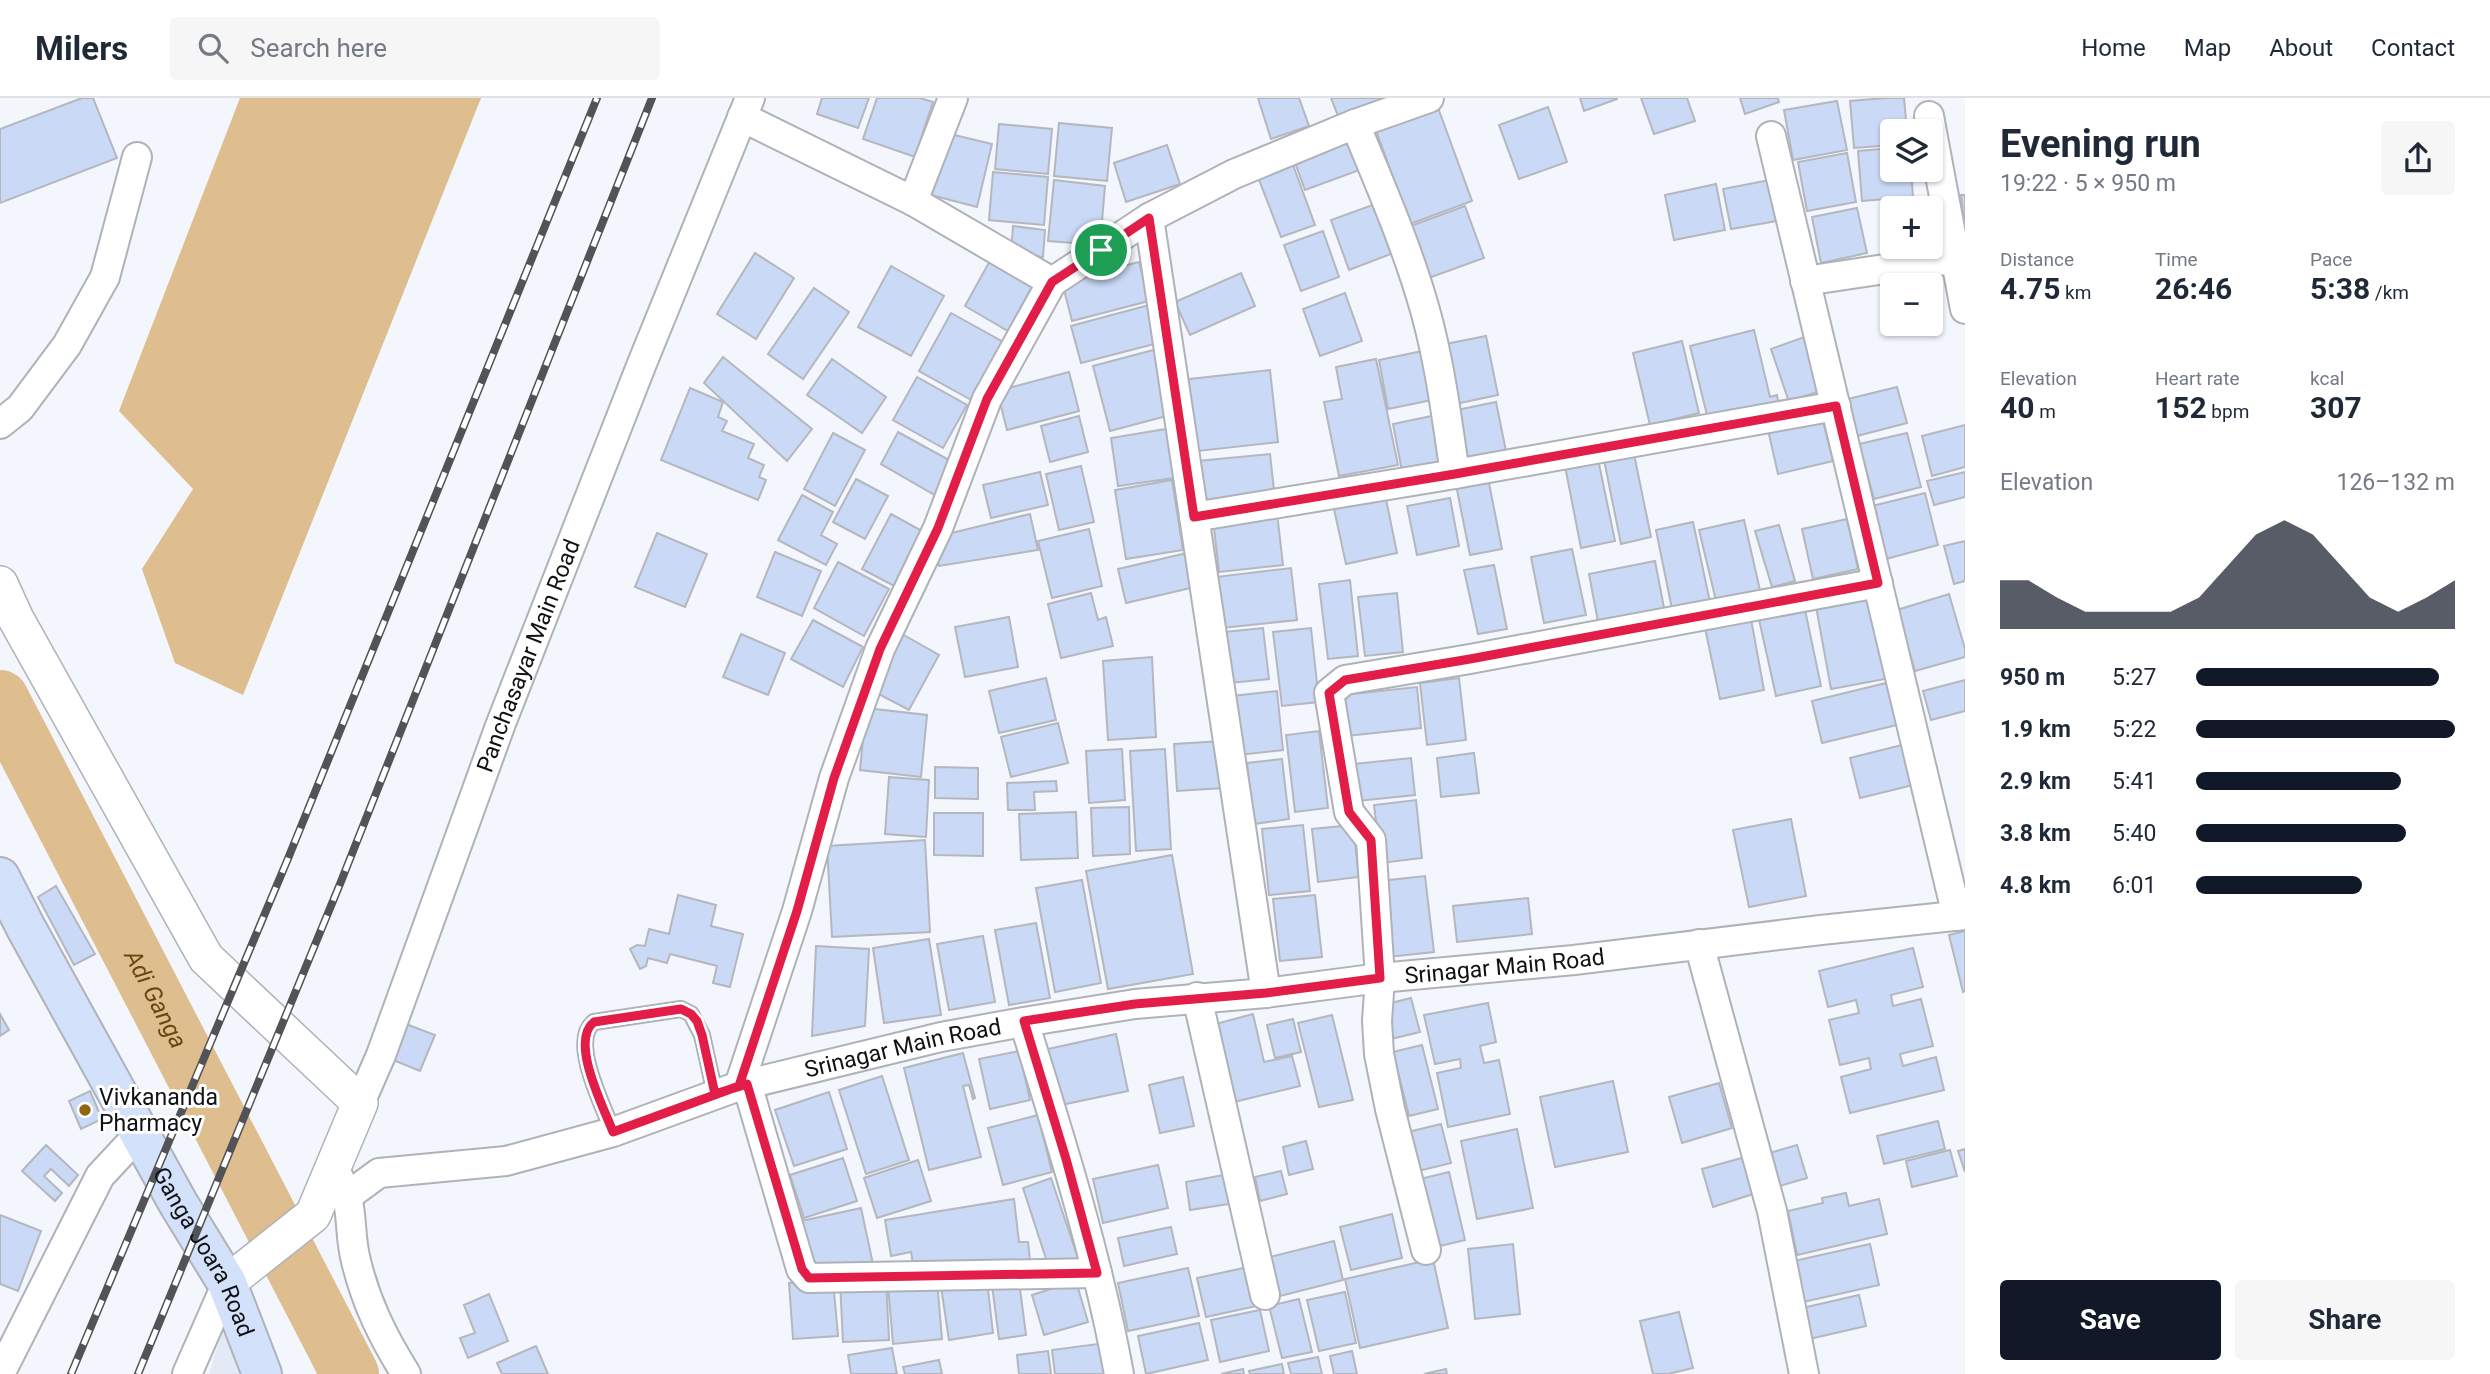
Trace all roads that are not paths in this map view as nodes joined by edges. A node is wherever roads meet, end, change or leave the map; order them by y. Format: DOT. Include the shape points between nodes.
graph roads {
  1 [pos="953,98"];
  2 [pos="1429,98"];
  3 [pos="746,107"];
  4 [pos="1929,116"];
  5 [pos="1354,124"];
  6 [pos="1771,136"];
  7 [pos="137,157"];
  8 [pos="913,201"];
  9 [pos="1149,218"];
  10 [pos="1960,258"];
  11 [pos="1805,281"];
  12 [pos="1052,282"];
  13 [pos="1965,309"];
  14 [pos="1836,406"];
  15 [pos="0,424"];
  16 [pos="1455,474"];
  17 [pos="1194,517"];
  18 [pos="1878,583"];
  19 [pos="0,584"];
  20 [pos="3,893"];
  21 [pos="1961,916"];
  22 [pos="1699,944"];
  23 [pos="1380,978"];
  24 [pos="1266,993"];
  25 [pos="1196,998"];
  26 [pos="1024,1021"];
  27 [pos="734,1088"];
  28 [pos="359,1103"];
  29 [pos="613,1132"];
  30 [pos="140,1133"];
  31 [pos="341,1181"];
  32 [pos="1426,1251"];
  33 [pos="1097,1273"];
  34 [pos="227,1283"];
  35 [pos="1265,1295"];
  36 [pos="0,1374"];
  37 [pos="187,1374"];
  38 [pos="262,1374"];
  39 [pos="406,1374"];
  40 [pos="1119,1374"];
  41 [pos="1804,1374"];
  1 -- 8 [label="street"];
  2 -- 5 [label="street"];
  3 -- 8 [label="street"];
  3 -- 28 [label="street, Panchasayar Main Road" via="505,713 381,1055"];
  4 -- 10 [label="street"];
  5 -- 9 [label="street" via="1234,174"];
  5 -- 16 [label="street" via="1409,256 1426,313"];
  6 -- 11 [label="street"];
  7 -- 15 [label="street" via="105,277 67,345 20,408"];
  8 -- 12 [label="street"];
  9 -- 12 [label="street"];
  9 -- 17 [label="street"];
  10 -- 11 [label="street"];
  10 -- 13 [label="street"];
  11 -- 14 [label="street"];
  12 -- 27 [label="street" via="987,399 938,528 880,649 834,778 797,911"];
  14 -- 16 [label="street"];
  14 -- 18 [label="street"];
  16 -- 17 [label="street"];
  17 -- 24 [label="street"];
  18 -- 21 [label="street"];
  18 -- 23 [label="street" via="1345,680 1329,693 1349,812 1371,840"];
  19 -- 28 [label="street" via="206,958"];
  20 -- 30 [label="main road, Ganga Joara Road"];
  21 -- 22 [label="street, Srinagar Main Road"];
  22 -- 23 [label="street, Srinagar Main Road"];
  22 -- 41 [label="street" via="1772,1211"];
  23 -- 24 [label="street, Srinagar Main Road"];
  23 -- 32 [label="street" via="1379,1054"];
  24 -- 25 [label="street, Srinagar Main Road"];
  25 -- 26 [label="street, Srinagar Main Road"];
  25 -- 35 [label="street"];
  26 -- 27 [label="street, Srinagar Main Road"];
  26 -- 33 [label="street"];
  27 -- 29 [label="street, Srinagar Main Road"];
  27 -- 29 [label="lane" via="691,1014 681,1009 594,1022 585,1031 587,1063"];
  27 -- 33 [label="street" via="809,1278"];
  28 -- 31 [label="street, Panchasayar Main Road"];
  29 -- 31 [label="street, Srinagar Main Road" via="506,1161"];
  30 -- 34 [label="main road, Ganga Joara Road"];
  30 -- 36 [label="street" via="100,1176"];
  31 -- 34 [label="street, Panchasayar Main Road" via="313,1215"];
  31 -- 39 [label="street" via="368,1305"];
  33 -- 40 [label="street"];
  34 -- 37 [label="street"];
  34 -- 38 [label="main road, Ganga Joara Road"];
}
